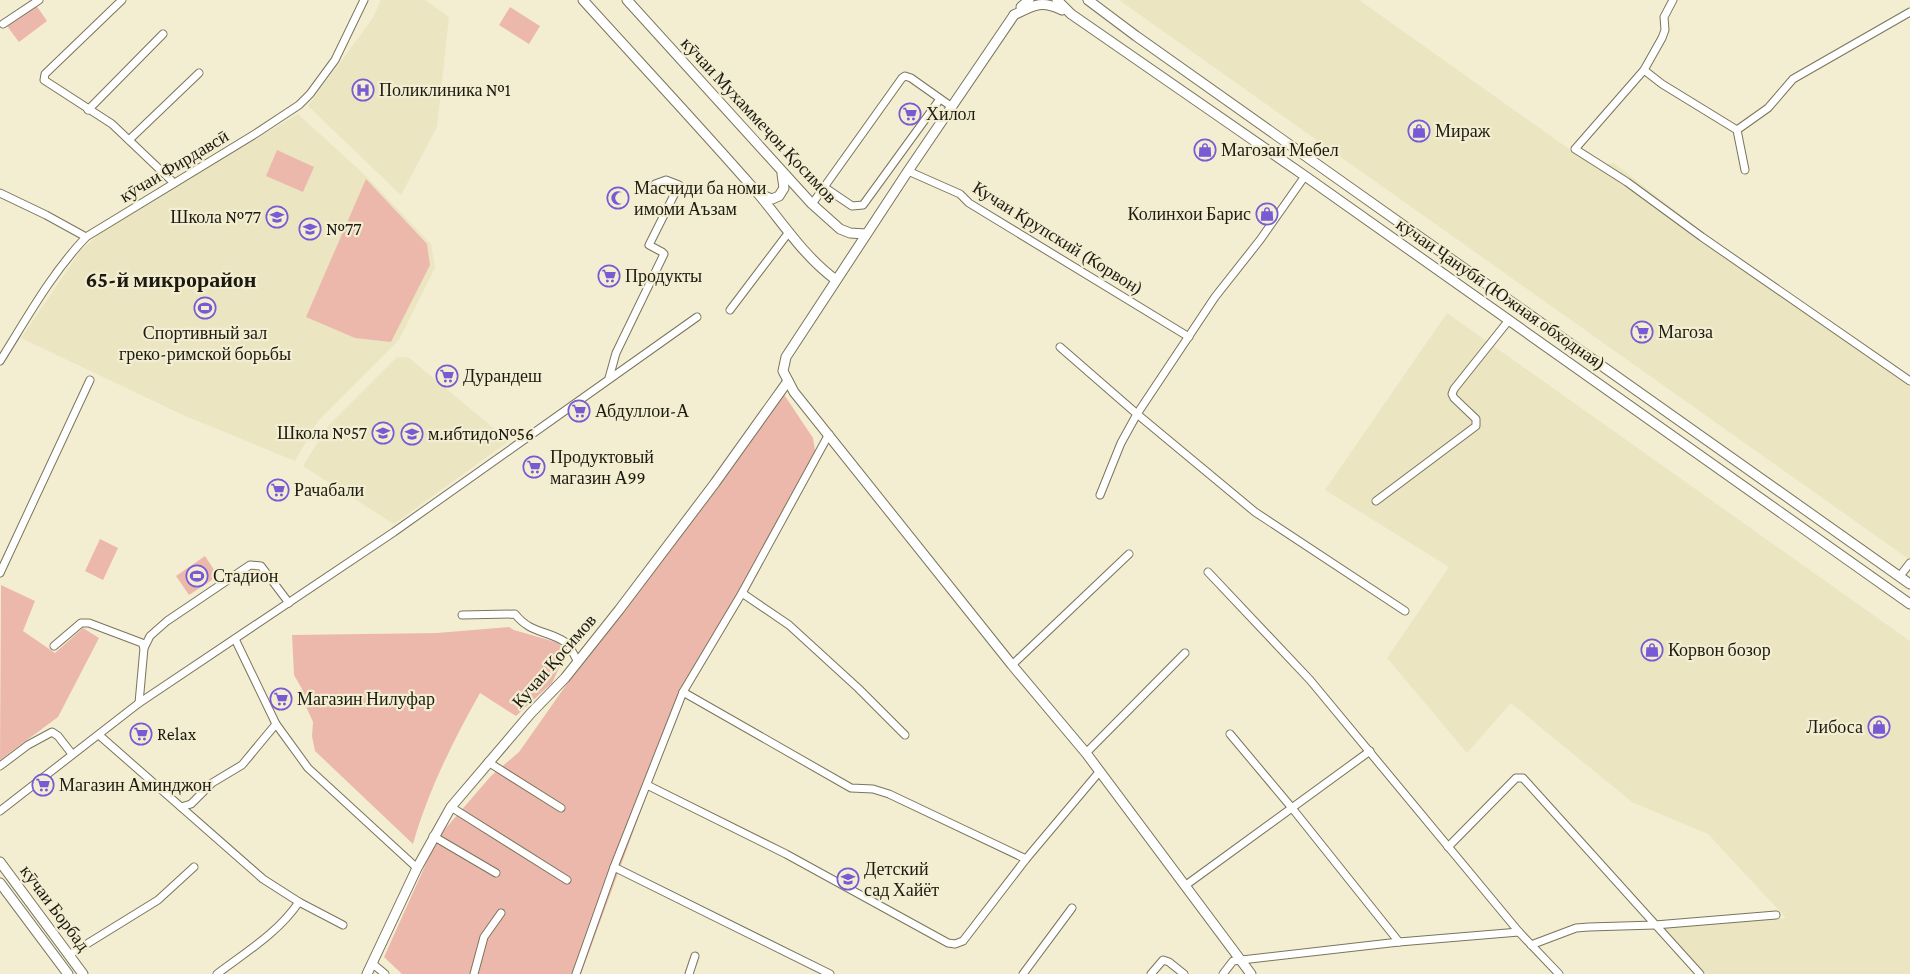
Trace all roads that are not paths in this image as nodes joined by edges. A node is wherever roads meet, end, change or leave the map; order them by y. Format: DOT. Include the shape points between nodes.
graph roads {
  1 [pos="39,0"];
  2 [pos="122,0"];
  3 [pos="364,0"];
  4 [pos="583,0"];
  5 [pos="627,0"];
  6 [pos="1057,0"];
  7 [pos="1673,0"];
  8 [pos="1088,1"];
  9 [pos="1025,2"];
  10 [pos="1910,12"];
  11 [pos="1071,14"];
  12 [pos="1014,15"];
  13 [pos="3,24"];
  14 [pos="163,34"];
  15 [pos="1644,70"];
  16 [pos="199,73"];
  17 [pos="940,99"];
  18 [pos="952,107"];
  19 [pos="88,110"];
  20 [pos="1737,130"];
  21 [pos="129,140"];
  22 [pos="1745,170"];
  23 [pos="908,171"];
  24 [pos="781,172"];
  25 [pos="1305,176"];
  26 [pos="174,183"];
  27 [pos="655,184"];
  28 [pos="824,187"];
  29 [pos="756,192"];
  30 [pos="0,193"];
  31 [pos="812,204"];
  32 [pos="789,232"];
  33 [pos="866,234"];
  34 [pos="86,237"];
  35 [pos="836,280"];
  36 [pos="730,310"];
  37 [pos="697,317"];
  38 [pos="1509,320"];
  39 [pos="1188,337"];
  40 [pos="1060,347"];
  41 [pos="0,361"];
  42 [pos="609,378"];
  43 [pos="90,380"];
  44 [pos="788,381"];
  45 [pos="1910,381"];
  46 [pos="1137,414"];
  47 [pos="830,434"];
  48 [pos="1100,495"];
  49 [pos="1376,502"];
  50 [pos="1129,554"];
  51 [pos="1910,563"];
  52 [pos="1208,572"];
  53 [pos="0,573"];
  54 [pos="1900,576"];
  55 [pos="1910,584"];
  56 [pos="742,593"];
  57 [pos="289,603"];
  58 [pos="1910,604"];
  59 [pos="1405,611"];
  60 [pos="462,615"];
  61 [pos="235,639"];
  62 [pos="54,646"];
  63 [pos="144,648"];
  64 [pos="1185,653"];
  65 [pos="578,662"];
  66 [pos="1012,665"];
  67 [pos="683,692"];
  68 [pos="139,703"];
  69 [pos="276,724"];
  70 [pos="1230,734"];
  71 [pos="905,735"];
  72 [pos="99,736"];
  73 [pos="1370,751"];
  74 [pos="1086,753"];
  75 [pos="72,754"];
  76 [pos="488,762"];
  77 [pos="0,766"];
  78 [pos="1100,771"];
  79 [pos="647,785"];
  80 [pos="181,807"];
  81 [pos="451,807"];
  82 [pos="560,808"];
  83 [pos="1292,808"];
  84 [pos="0,811"];
  85 [pos="433,836"];
  86 [pos="1448,846"];
  87 [pos="1026,859"];
  88 [pos="0,862"];
  89 [pos="614,867"];
  90 [pos="194,868"];
  91 [pos="417,868"];
  92 [pos="496,873"];
  93 [pos="567,880"];
  94 [pos="0,883"];
  95 [pos="1186,885"];
  96 [pos="299,902"];
  97 [pos="1072,908"];
  98 [pos="501,913"];
  99 [pos="1776,915"];
  100 [pos="343,925"];
  101 [pos="1655,925"];
  102 [pos="1519,932"];
  103 [pos="1399,942"];
  104 [pos="1531,946"];
  105 [pos="69,955"];
  106 [pos="695,956"];
  107 [pos="1240,960"];
  108 [pos="372,964"];
  109 [pos="68,974"];
  110 [pos="83,974"];
  111 [pos="217,974"];
  112 [pos="367,974"];
  113 [pos="385,974"];
  114 [pos="474,974"];
  115 [pos="576,974"];
  116 [pos="689,974"];
  117 [pos="830,974"];
  118 [pos="1023,974"];
  119 [pos="1151,974"];
  120 [pos="1184,974"];
  121 [pos="1223,974"];
  122 [pos="1251,974"];
  123 [pos="1559,974"];
  124 [pos="1700,974"];
  1 -- 13 [label="street"];
  2 -- 19 [label="street" via="44,77 46,82"];
  3 -- 26 [label="street, кӯчаи Фирдавсӣ" via="335,60 299,105"];
  4 -- 29 [label="street"];
  5 -- 24 [label="street, кӯчаи Мухаммеҷон Қосимов"];
  6 -- 11 [label="street"];
  7 -- 15 [label="street" via="1664,16 1666,26 1662,38"];
  8 -- 54 [label="street, кӯчаи Ҷанубӣ (Южная обходная)"];
  9 -- 12 [label="street"];
  10 -- 20 [label="street" via="1793,79 1768,108"];
  11 -- 12 [label="street" via="1049,4 1035,4"];
  11 -- 25 [label="street, кӯчаи Ҷанубӣ (Южная обходная)"];
  12 -- 18 [label="street"];
  14 -- 19 [label="street"];
  15 -- 20 [label="street"];
  15 -- 45 [label="street" via="1575,149"];
  16 -- 21 [label="street"];
  17 -- 18 [label="street"];
  17 -- 28 [label="street" via="863,205 852,206"];
  17 -- 28 [label="street" via="904,76"];
  18 -- 23 [label="street"];
  19 -- 21 [label="street" via="112,124"];
  20 -- 22 [label="street"];
  21 -- 26 [label="street"];
  23 -- 33 [label="street"];
  23 -- 39 [label="street, Кучаи Крупский (Корвон)" via="960,194 969,203"];
  24 -- 29 [label="street" via="784,188 779,196 772,199"];
  24 -- 31 [label="street, кӯчаи Мухаммеҷон Қосимов"];
  25 -- 38 [label="street, кӯчаи Ҷанубӣ (Южная обходная)"];
  25 -- 39 [label="street"];
  26 -- 34 [label="street, кӯчаи Фирдавсӣ"];
  27 -- 42 [label="street" via="666,180 678,185 649,245 664,254 616,353"];
  28 -- 31 [label="street"];
  29 -- 32 [label="street"];
  30 -- 34 [label="street"];
  31 -- 33 [label="street, кӯчаи Мухаммеҷон Қосимов" via="840,228 850,233"];
  32 -- 35 [label="street" via="808,255"];
  32 -- 36 [label="street"];
  33 -- 35 [label="street"];
  34 -- 41 [label="street, кӯчаи Фирдавсӣ" via="46,286"];
  35 -- 44 [label="street" via="786,356 783,371"];
  37 -- 42 [label="street"];
  38 -- 49 [label="street" via="1452,394 1476,419 1476,426"];
  38 -- 58 [label="street, кӯчаи Ҷанубӣ (Южная обходная)"];
  39 -- 46 [label="street"];
  40 -- 46 [label="street"];
  42 -- 57 [label="street"];
  43 -- 53 [label="street"];
  44 -- 47 [label="street"];
  44 -- 65 [label="street, Кучаи Қосимов" via="715,483"];
  46 -- 48 [label="street" via="1114,458"];
  46 -- 59 [label="street" via="1256,512"];
  47 -- 56 [label="street"];
  47 -- 66 [label="street"];
  50 -- 66 [label="street"];
  51 -- 54 [label="street"];
  52 -- 73 [label="street" via="1310,680"];
  54 -- 55 [label="street, кӯчаи Ҷанубӣ (Южная обходная)"];
  56 -- 67 [label="street"];
  56 -- 71 [label="street" via="789,625"];
  57 -- 61 [label="street"];
  57 -- 63 [label="street" via="260,566 250,565 167,621 150,636"];
  60 -- 65 [label="street" via="515,614 536,631 564,642"];
  61 -- 68 [label="street"];
  61 -- 69 [label="street"];
  62 -- 63 [label="street" via="81,623 89,623 142,643"];
  63 -- 68 [label="street"];
  64 -- 74 [label="street"];
  65 -- 76 [label="street, Кучаи Қосимов"];
  66 -- 74 [label="street"];
  67 -- 79 [label="street"];
  67 -- 87 [label="street" via="851,788 889,794"];
  68 -- 72 [label="street"];
  69 -- 80 [label="street" via="242,765 212,783 191,804"];
  69 -- 91 [label="street" via="308,768"];
  70 -- 83 [label="street"];
  72 -- 75 [label="street"];
  72 -- 80 [label="street"];
  73 -- 83 [label="street"];
  73 -- 86 [label="street"];
  74 -- 78 [label="street"];
  75 -- 77 [label="street" via="52,732"];
  75 -- 84 [label="street"];
  76 -- 81 [label="street, Кучаи Қосимов"];
  76 -- 82 [label="street"];
  78 -- 87 [label="street"];
  78 -- 95 [label="street"];
  79 -- 87 [label="street" via="786,854 948,943 963,942"];
  79 -- 89 [label="street"];
  80 -- 96 [label="street" via="263,878"];
  81 -- 85 [label="street, Кучаи Қосимов"];
  81 -- 93 [label="street"];
  83 -- 95 [label="street"];
  83 -- 103 [label="street"];
  85 -- 91 [label="street, Кучаи Қосимов"];
  85 -- 92 [label="street"];
  86 -- 101 [label="street" via="1516,778 1523,778"];
  86 -- 102 [label="street"];
  88 -- 105 [label="street, кӯчаи Борбад"];
  89 -- 115 [label="street"];
  89 -- 117 [label="street"];
  90 -- 105 [label="street" via="158,900"];
  91 -- 108 [label="street, Кучаи Қосимов"];
  94 -- 109 [label="street, кӯчаи Борбад"];
  95 -- 107 [label="street"];
  96 -- 100 [label="street"];
  96 -- 111 [label="street" via="285,921"];
  97 -- 118 [label="street"];
  98 -- 114 [label="street" via="484,937"];
  99 -- 101 [label="street"];
  101 -- 104 [label="street" via="1576,928"];
  101 -- 124 [label="street"];
  102 -- 103 [label="street"];
  102 -- 104 [label="street"];
  103 -- 107 [label="street"];
  104 -- 123 [label="street"];
  105 -- 110 [label="street, кӯчаи Борбад"];
  106 -- 116 [label="street"];
  107 -- 121 [label="street" via="1233,961"];
  107 -- 122 [label="street"];
  108 -- 112 [label="street, Кучаи Қосимов"];
  108 -- 113 [label="street"];
  119 -- 120 [label="street" via="1163,960"];
}
